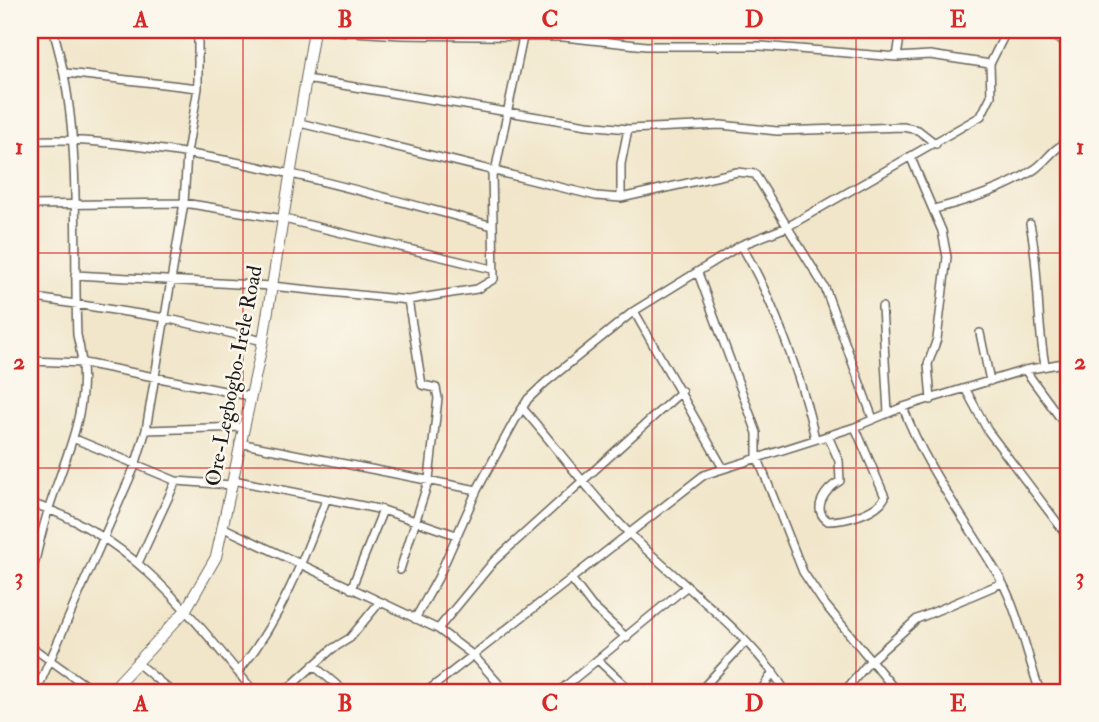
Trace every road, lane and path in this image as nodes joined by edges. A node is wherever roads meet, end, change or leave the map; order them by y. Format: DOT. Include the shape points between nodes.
graph roads {
  1 [pos="41,30"];
  2 [pos="53,30"];
  3 [pos="198,30"];
  4 [pos="314,30"];
  5 [pos="319,30"];
  6 [pos="901,30"];
  7 [pos="1007,30"];
  8 [pos="1042,30"];
  9 [pos="30,31"];
  10 [pos="1069,35"];
  11 [pos="523,37"];
  12 [pos="1065,43"];
  13 [pos="897,57"];
  14 [pos="990,64"];
  15 [pos="66,73"];
  16 [pos="306,79"];
  17 [pos="198,88"];
  18 [pos="509,114"];
  19 [pos="300,123"];
  20 [pos="628,129"];
  21 [pos="73,138"];
  22 [pos="30,141"];
  23 [pos="1069,142"];
  24 [pos="936,144"];
  25 [pos="187,153"];
  26 [pos="911,158"];
  27 [pos="493,171"];
  28 [pos="291,173"];
  29 [pos="621,198"];
  30 [pos="184,203"];
  31 [pos="30,205"];
  32 [pos="74,205"];
  33 [pos="933,209"];
  34 [pos="284,219"];
  35 [pos="1030,224"];
  36 [pos="493,226"];
  37 [pos="787,227"];
  38 [pos="741,246"];
  39 [pos="492,270"];
  40 [pos="698,273"];
  41 [pos="75,275"];
  42 [pos="169,281"];
  43 [pos="271,286"];
  44 [pos="30,297"];
  45 [pos="408,300"];
  46 [pos="76,302"];
  47 [pos="882,307"];
  48 [pos="634,311"];
  49 [pos="165,318"];
  50 [pos="980,333"];
  51 [pos="263,341"];
  52 [pos="30,361"];
  53 [pos="1069,362"];
  54 [pos="84,363"];
  55 [pos="1045,365"];
  56 [pos="1025,370"];
  57 [pos="157,379"];
  58 [pos="990,381"];
  59 [pos="966,390"];
  60 [pos="682,391"];
  61 [pos="249,396"];
  62 [pos="931,400"];
  63 [pos="903,407"];
  64 [pos="524,410"];
  65 [pos="888,413"];
  66 [pos="873,419"];
  67 [pos="245,426"];
  68 [pos="855,428"];
  69 [pos="146,430"];
  70 [pos="1069,430"];
  71 [pos="828,436"];
  72 [pos="75,439"];
  73 [pos="815,439"];
  74 [pos="238,443"];
  75 [pos="757,456"];
  76 [pos="135,466"];
  77 [pos="723,468"];
  78 [pos="583,477"];
  79 [pos="429,479"];
  80 [pos="176,481"];
  81 [pos="232,482"];
  82 [pos="477,489"];
  83 [pos="326,500"];
  84 [pos="30,503"];
  85 [pos="49,509"];
  86 [pos="383,509"];
  87 [pos="415,519"];
  88 [pos="225,528"];
  89 [pos="456,534"];
  90 [pos="630,535"];
  91 [pos="104,536"];
  92 [pos="1069,538"];
  93 [pos="139,561"];
  94 [pos="301,566"];
  95 [pos="400,570"];
  96 [pos="573,581"];
  97 [pos="30,582"];
  98 [pos="1003,583"];
  99 [pos="685,588"];
  100 [pos="351,589"];
  101 [pos="379,603"];
  102 [pos="185,611"];
  103 [pos="415,619"];
  104 [pos="438,629"];
  105 [pos="626,638"];
  106 [pos="745,642"];
  107 [pos="30,646"];
  108 [pos="474,656"];
  109 [pos="52,661"];
  110 [pos="135,661"];
  111 [pos="599,661"];
  112 [pos="869,662"];
  113 [pos="313,665"];
  114 [pos="238,672"];
  115 [pos="774,672"];
  116 [pos="36,692"];
  117 [pos="95,692"];
  118 [pos="110,692"];
  119 [pos="172,692"];
  120 [pos="254,692"];
  121 [pos="284,692"];
  122 [pos="345,692"];
  123 [pos="426,692"];
  124 [pos="506,692"];
  125 [pos="558,692"];
  126 [pos="632,692"];
  127 [pos="699,692"];
  128 [pos="760,692"];
  129 [pos="786,692"];
  130 [pos="844,692"];
  131 [pos="897,692"];
  132 [pos="1040,692"];
  1 -- 9 [label="street"];
  2 -- 15 [label="street"];
  3 -- 17 [label="street"];
  4 -- 16 [label="main road, Ore-Legbogbo-Irele Road"];
  5 -- 11 [label="street"];
  6 -- 13 [label="street"];
  7 -- 14 [label="street"];
  8 -- 12 [label="street"];
  10 -- 12 [label="street"];
  11 -- 13 [label="street" via="646,46 761,46"];
  11 -- 18 [label="street"];
  13 -- 14 [label="street" via="930,55"];
  14 -- 24 [label="street" via="991,96 983,113"];
  15 -- 17 [label="street"];
  15 -- 21 [label="street"];
  16 -- 18 [label="street"];
  16 -- 19 [label="main road, Ore-Legbogbo-Irele Road"];
  17 -- 25 [label="street"];
  18 -- 20 [label="street"];
  18 -- 27 [label="street"];
  19 -- 27 [label="street"];
  19 -- 28 [label="main road, Ore-Legbogbo-Irele Road"];
  20 -- 24 [label="street" via="692,124 777,131 903,127 918,130"];
  20 -- 29 [label="street"];
  21 -- 22 [label="street"];
  21 -- 25 [label="street"];
  21 -- 32 [label="street"];
  23 -- 33 [label="street" via="1058,146 1036,168 998,187"];
  24 -- 26 [label="street"];
  25 -- 28 [label="street"];
  25 -- 30 [label="street"];
  26 -- 33 [label="street"];
  26 -- 37 [label="street"];
  27 -- 29 [label="street" via="580,193"];
  27 -- 36 [label="street"];
  28 -- 34 [label="main road, Ore-Legbogbo-Irele Road"];
  28 -- 36 [label="street"];
  29 -- 37 [label="street" via="750,172 761,180"];
  30 -- 32 [label="street"];
  30 -- 34 [label="street"];
  30 -- 42 [label="street"];
  31 -- 32 [label="street"];
  32 -- 41 [label="street"];
  33 -- 62 [label="street" via="947,257 937,339 928,364"];
  34 -- 39 [label="street"];
  34 -- 43 [label="main road, Ore-Legbogbo-Irele Road"];
  35 -- 55 [label="street"];
  36 -- 39 [label="street"];
  37 -- 38 [label="street"];
  37 -- 66 [label="street" via="825,288"];
  38 -- 40 [label="street"];
  38 -- 73 [label="street" via="760,280 799,380"];
  39 -- 45 [label="street" via="494,279 483,287"];
  40 -- 48 [label="street"];
  40 -- 75 [label="street" via="757,433"];
  41 -- 42 [label="street"];
  41 -- 46 [label="street"];
  42 -- 43 [label="street"];
  42 -- 49 [label="street"];
  43 -- 45 [label="street"];
  43 -- 51 [label="main road, Ore-Legbogbo-Irele Road"];
  44 -- 46 [label="street"];
  45 -- 79 [label="street" via="422,386 437,391"];
  46 -- 49 [label="street"];
  46 -- 54 [label="street"];
  47 -- 65 [label="street"];
  48 -- 60 [label="street"];
  48 -- 64 [label="street" via="546,382 528,399"];
  49 -- 51 [label="street"];
  49 -- 57 [label="street"];
  50 -- 58 [label="street"];
  51 -- 61 [label="main road, Ore-Legbogbo-Irele Road"];
  52 -- 54 [label="street"];
  53 -- 55 [label="street"];
  54 -- 57 [label="street"];
  54 -- 72 [label="street"];
  55 -- 56 [label="street"];
  56 -- 58 [label="street"];
  56 -- 70 [label="street"];
  57 -- 61 [label="street"];
  57 -- 69 [label="street"];
  58 -- 59 [label="street"];
  59 -- 62 [label="street"];
  59 -- 92 [label="street" via="1002,451"];
  60 -- 77 [label="street"];
  60 -- 78 [label="street"];
  61 -- 67 [label="main road, Ore-Legbogbo-Irele Road"];
  62 -- 63 [label="street"];
  63 -- 65 [label="street"];
  63 -- 98 [label="street" via="931,468"];
  64 -- 78 [label="street"];
  64 -- 82 [label="street"];
  65 -- 66 [label="street"];
  66 -- 68 [label="street"];
  67 -- 69 [label="street"];
  67 -- 74 [label="main road, Ore-Legbogbo-Irele Road"];
  68 -- 71 [label="street"];
  68 -- 71 [label="street" via="885,497 850,519 828,521 820,515 825,493 840,481 839,461"];
  69 -- 76 [label="street"];
  71 -- 73 [label="street"];
  72 -- 76 [label="street"];
  72 -- 85 [label="street"];
  73 -- 75 [label="street"];
  74 -- 79 [label="street"];
  74 -- 81 [label="main road, Ore-Legbogbo-Irele Road"];
  75 -- 77 [label="street"];
  75 -- 112 [label="street" via="803,572"];
  76 -- 80 [label="street"];
  76 -- 91 [label="street"];
  77 -- 90 [label="street" via="704,475"];
  78 -- 90 [label="street"];
  78 -- 104 [label="street" via="494,561"];
  79 -- 82 [label="street"];
  79 -- 87 [label="street"];
  80 -- 81 [label="street"];
  80 -- 93 [label="street"];
  81 -- 83 [label="street"];
  81 -- 88 [label="main road, Ore-Legbogbo-Irele Road"];
  82 -- 89 [label="street"];
  83 -- 86 [label="street"];
  83 -- 94 [label="street"];
  84 -- 85 [label="street"];
  85 -- 91 [label="street"];
  85 -- 97 [label="street"];
  86 -- 87 [label="street"];
  86 -- 100 [label="street"];
  87 -- 89 [label="street"];
  87 -- 95 [label="street"];
  88 -- 94 [label="street"];
  88 -- 102 [label="main road, Ore-Legbogbo-Irele Road" via="213,564"];
  89 -- 103 [label="street"];
  90 -- 96 [label="street"];
  90 -- 99 [label="street"];
  91 -- 93 [label="street"];
  91 -- 109 [label="street"];
  93 -- 102 [label="street"];
  94 -- 100 [label="street"];
  94 -- 114 [label="street" via="271,626"];
  96 -- 105 [label="street"];
  96 -- 108 [label="street"];
  98 -- 112 [label="street" via="917,620"];
  98 -- 132 [label="street"];
  99 -- 105 [label="street"];
  99 -- 106 [label="street"];
  100 -- 101 [label="street"];
  101 -- 103 [label="street"];
  101 -- 113 [label="street" via="350,638"];
  102 -- 110 [label="main road, Ore-Legbogbo-Irele Road"];
  102 -- 114 [label="street"];
  103 -- 104 [label="street"];
  104 -- 108 [label="street"];
  105 -- 111 [label="street"];
  106 -- 115 [label="street"];
  106 -- 127 [label="street"];
  107 -- 109 [label="street"];
  108 -- 123 [label="street"];
  108 -- 124 [label="street"];
  109 -- 116 [label="street"];
  109 -- 117 [label="street"];
  110 -- 118 [label="main road, Ore-Legbogbo-Irele Road"];
  110 -- 119 [label="street"];
  111 -- 125 [label="street"];
  111 -- 126 [label="street"];
  112 -- 130 [label="street"];
  112 -- 131 [label="street"];
  113 -- 121 [label="street"];
  113 -- 122 [label="street"];
  114 -- 120 [label="street"];
  115 -- 128 [label="street"];
  115 -- 129 [label="street"];
}
